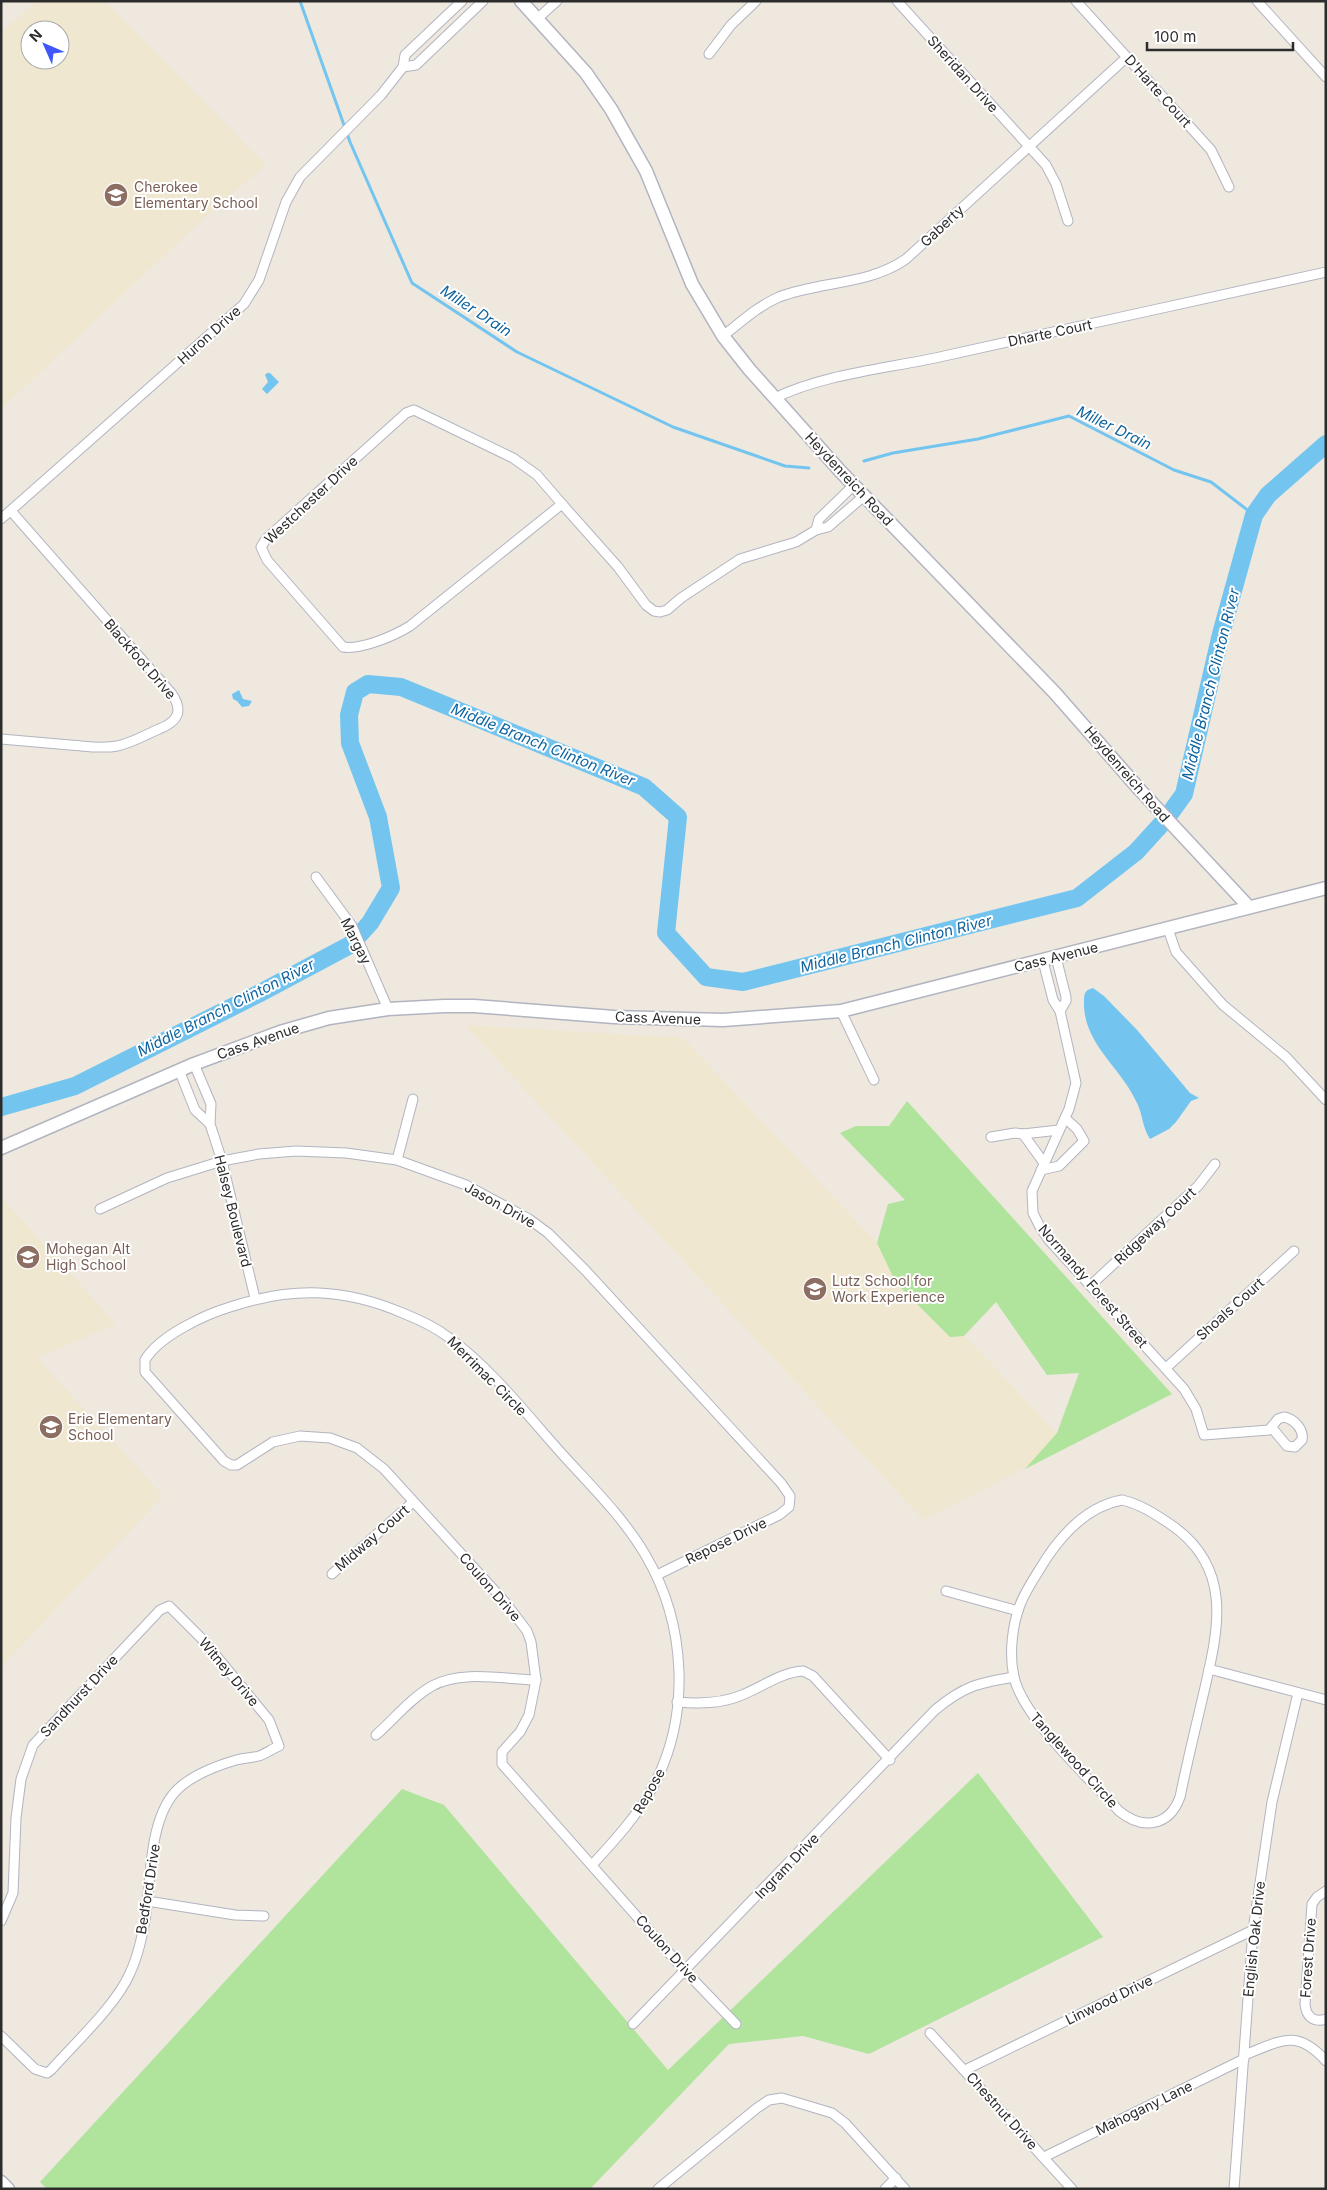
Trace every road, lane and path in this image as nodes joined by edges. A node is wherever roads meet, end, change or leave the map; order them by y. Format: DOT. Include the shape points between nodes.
graph roads {
  1 [pos="462,1"];
  2 [pos="483,1"];
  3 [pos="521,1"];
  4 [pos="557,1"];
  5 [pos="756,1"];
  6 [pos="897,1"];
  7 [pos="1076,1"];
  8 [pos="1258,1"];
  9 [pos="537,19"];
  10 [pos="431,30"];
  11 [pos="441,40"];
  12 [pos="709,54"];
  13 [pos="1127,57"];
  14 [pos="403,67"];
  15 [pos="1326,77"];
  16 [pos="1028,146"];
  17 [pos="1229,187"];
  18 [pos="1068,221"];
  19 [pos="1326,272"];
  20 [pos="723,336"];
  21 [pos="775,398"];
  22 [pos="854,485"];
  23 [pos="864,496"];
  24 [pos="562,504"];
  25 [pos="833,505"];
  26 [pos="11,511"];
  27 [pos="842,515"];
  28 [pos="1,519"];
  29 [pos="816,530"];
  30 [pos="1,739"];
  31 [pos="316,877"];
  32 [pos="1326,888"];
  33 [pos="1249,907"];
  34 [pos="1168,929"];
  35 [pos="1056,957"];
  36 [pos="1043,961"];
  37 [pos="388,1009"];
  38 [pos="841,1011"];
  39 [pos="1060,1011"];
  40 [pos="194,1064"];
  41 [pos="179,1070"];
  42 [pos="874,1080"];
  43 [pos="413,1099"];
  44 [pos="1326,1100"];
  45 [pos="1065,1118"];
  46 [pos="210,1124"];
  47 [pos="1059,1130"];
  48 [pos="1023,1134"];
  49 [pos="991,1137"];
  50 [pos="1,1148"];
  51 [pos="397,1160"];
  52 [pos="222,1161"];
  53 [pos="1215,1164"];
  54 [pos="1042,1166"];
  55 [pos="100,1209"];
  56 [pos="1294,1251"];
  57 [pos="1091,1285"];
  58 [pos="255,1298"];
  59 [pos="144,1366"];
  60 [pos="1166,1368"];
  61 [pos="1272,1428"];
  62 [pos="413,1502"];
  63 [pos="791,1502"];
  64 [pos="332,1574"];
  65 [pos="657,1575"];
  66 [pos="946,1591"];
  67 [pos="169,1606"];
  68 [pos="1018,1611"];
  69 [pos="1209,1669"];
  70 [pos="1014,1676"];
  71 [pos="536,1680"];
  72 [pos="1298,1693"];
  73 [pos="1326,1700"];
  74 [pos="677,1702"];
  75 [pos="376,1735"];
  76 [pos="279,1746"];
  77 [pos="890,1760"];
  78 [pos="592,1865"];
  79 [pos="1326,1892"];
  80 [pos="147,1901"];
  81 [pos="264,1916"];
  82 [pos="1,1921"];
  83 [pos="1253,1930"];
  84 [pos="685,1971"];
  85 [pos="1326,2019"];
  86 [pos="633,2024"];
  87 [pos="736,2024"];
  88 [pos="930,2033"];
  89 [pos="1,2036"];
  90 [pos="1244,2057"];
  91 [pos="1326,2061"];
  92 [pos="965,2070"];
  93 [pos="1044,2158"];
  94 [pos="896,2178"];
  95 [pos="1,2182"];
  96 [pos="8,2189"];
  97 [pos="658,2189"];
  98 [pos="885,2189"];
  99 [pos="905,2189"];
  100 [pos="1072,2189"];
  101 [pos="1234,2189"];
  1 -- 10 [label="street, Huron Drive"];
  2 -- 11 [label="street, Huron Drive"];
  3 -- 9 [label="main road, Heydenreich Road"];
  4 -- 9 [label="street"];
  5 -- 12 [label="street" via="730,24"];
  6 -- 16 [label="street, Sheridan Drive"];
  7 -- 13 [label="street, D'Harte Court"];
  8 -- 15 [label="street"];
  9 -- 20 [label="main road, Heydenreich Road" via="586,73 623,128 646,171 692,284"];
  10 -- 11 [label="street"];
  10 -- 14 [label="street, Huron Drive" via="405,55"];
  11 -- 14 [label="street, Huron Drive" via="416,66"];
  13 -- 16 [label="street, Gaberty"];
  13 -- 17 [label="street, D'Harte Court" via="1211,150"];
  14 -- 26 [label="street, Huron Drive" via="381,95 300,177 286,202 264,267 244,304"];
  16 -- 18 [label="street, Sheridan Drive" via="1054,178"];
  16 -- 20 [label="street, Gaberty" via="895,266 868,277 779,297"];
  19 -- 21 [label="street, Dharte Court" via="824,381"];
  20 -- 21 [label="main road, Heydenreich Road"];
  21 -- 22 [label="main road, Heydenreich Road"];
  22 -- 23 [label="main road, Heydenreich Road"];
  22 -- 25 [label="street, Westchester Drive"];
  23 -- 27 [label="street, Westchester Drive"];
  23 -- 33 [label="main road, Heydenreich Road" via="1055,693"];
  24 -- 24 [label="street, Westchester Drive" via="537,476 513,458 414,410 406,413 261,548 267,560 339,644 351,647 381,640 410,626"];
  24 -- 29 [label="street, Westchester Drive" via="618,567 646,605 660,612 740,559 796,542"];
  25 -- 27 [label="street"];
  25 -- 29 [label="street, Westchester Drive" via="819,519"];
  26 -- 28 [label="street, Huron Drive"];
  26 -- 30 [label="street, Blackfoot Drive" via="172,694 179,712 166,726 116,746"];
  27 -- 29 [label="street, Westchester Drive" via="828,527"];
  31 -- 37 [label="street, Margay" via="352,926"];
  32 -- 33 [label="main road, Cass Avenue"];
  33 -- 34 [label="main road, Cass Avenue"];
  34 -- 35 [label="main road, Cass Avenue"];
  34 -- 44 [label="street" via="1176,952 1223,1005 1286,1057"];
  35 -- 36 [label="main road, Cass Avenue"];
  35 -- 39 [label="street, Normandy Forest Street" via="1066,997"];
  36 -- 38 [label="main road, Cass Avenue"];
  36 -- 39 [label="street, Normandy Forest Street" via="1053,1000"];
  37 -- 38 [label="main road, Cass Avenue" via="474,1006 614,1017 723,1020"];
  37 -- 40 [label="main road, Cass Avenue" via="307,1024"];
  38 -- 42 [label="street"];
  39 -- 45 [label="street, Normandy Forest Street" via="1075,1076 1072,1101"];
  40 -- 41 [label="main road, Cass Avenue"];
  40 -- 46 [label="street, Halsey Boulevard" via="210,1104"];
  41 -- 46 [label="street, Halsey Boulevard" via="195,1110"];
  41 -- 50 [label="main road, Cass Avenue"];
  43 -- 51 [label="street"];
  45 -- 47 [label="street, Normandy Forest Street"];
  45 -- 54 [label="street" via="1084,1141 1059,1166"];
  46 -- 52 [label="street, Halsey Boulevard"];
  47 -- 48 [label="street"];
  47 -- 54 [label="street, Normandy Forest Street"];
  48 -- 49 [label="street"];
  48 -- 54 [label="street"];
  51 -- 52 [label="street, Jason Drive" via="310,1150"];
  51 -- 63 [label="street, Jason Drive" via="466,1185 548,1233 781,1482"];
  52 -- 55 [label="street, Jason Drive" via="167,1178"];
  52 -- 58 [label="street, Halsey Boulevard"];
  53 -- 57 [label="street, Ridgeway Court" via="1198,1186"];
  54 -- 57 [label="street, Normandy Forest Street" via="1031,1195 1037,1223"];
  56 -- 60 [label="street, Shoals Court"];
  57 -- 60 [label="street, Normandy Forest Street"];
  58 -- 59 [label="street, Merrimac Circle" via="217,1311 166,1339 148,1354"];
  58 -- 65 [label="street, Merrimac Circle" via="317,1292 353,1296 426,1323 446,1335 487,1372 620,1518"];
  59 -- 62 [label="street, Coulon Drive" via="149,1377 220,1458 231,1465 240,1464 261,1448 282,1439 300,1436 330,1438 369,1456"];
  60 -- 61 [label="street, Normandy Forest Street" via="1193,1403 1204,1434"];
  62 -- 64 [label="street, Midway Court"];
  62 -- 71 [label="street, Coulon Drive" via="523,1625 531,1642"];
  63 -- 65 [label="street, Repose Drive" via="779,1515"];
  65 -- 74 [label="street, Merrimac Circle" via="676,1631"];
  66 -- 68 [label="street"];
  67 -- 76 [label="street, Witney Drive" via="204,1641 269,1720"];
  67 -- 82 [label="street, Sandhurst Drive" via="160,1610 33,1744 21,1779 13,1893"];
  68 -- 69 [label="street, Tanglewood Circle" via="1022,1598 1044,1562 1072,1526 1113,1502 1131,1502 1180,1532 1200,1553 1210,1572 1218,1618"];
  68 -- 70 [label="street, Tanglewood Circle" via="1012,1643"];
  69 -- 70 [label="street, Tanglewood Circle" via="1178,1802 1164,1818 1152,1823 1133,1821 1119,1811 1042,1728"];
  69 -- 72 [label="street"];
  70 -- 77 [label="street, Ingram Drive" via="969,1686 955,1694"];
  71 -- 75 [label="street" via="449,1680 431,1687"];
  71 -- 78 [label="street, Coulon Drive" via="529,1715 520,1732 502,1752 502,1764"];
  72 -- 73 [label="street"];
  72 -- 83 [label="street, English Oak Drive" via="1272,1802"];
  74 -- 77 [label="street" via="729,1700 785,1675 803,1671 813,1676"];
  74 -- 78 [label="street, Repose" via="667,1756 653,1786 635,1816"];
  76 -- 80 [label="street, Bedford Drive" via="259,1756 210,1769 176,1790 166,1804 158,1826"];
  77 -- 84 [label="street, Ingram Drive"];
  78 -- 84 [label="street, Coulon Drive"];
  79 -- 85 [label="street, Forest Drive" via="1312,1904 1304,2004 1312,2018 1317,2021"];
  80 -- 81 [label="street" via="235,1915"];
  80 -- 89 [label="street, Bedford Drive" via="131,1972 120,1991 47,2073 35,2069"];
  83 -- 90 [label="street, English Oak Drive"];
  83 -- 92 [label="street, Linwood Drive"];
  84 -- 86 [label="street, Ingram Drive"];
  84 -- 87 [label="street, Coulon Drive"];
  88 -- 92 [label="street, Chestnut Drive"];
  90 -- 91 [label="street, Mahogany Lane" via="1280,2042 1296,2040 1309,2044"];
  90 -- 93 [label="street, Mahogany Lane"];
  90 -- 101 [label="street, English Oak Drive"];
  92 -- 93 [label="street, Chestnut Drive"];
  93 -- 100 [label="street, Chestnut Drive"];
  94 -- 97 [label="street" via="837,2116 782,2098 763,2104"];
  94 -- 98 [label="street"];
  94 -- 99 [label="street"];
  95 -- 96 [label="main road"];
}
